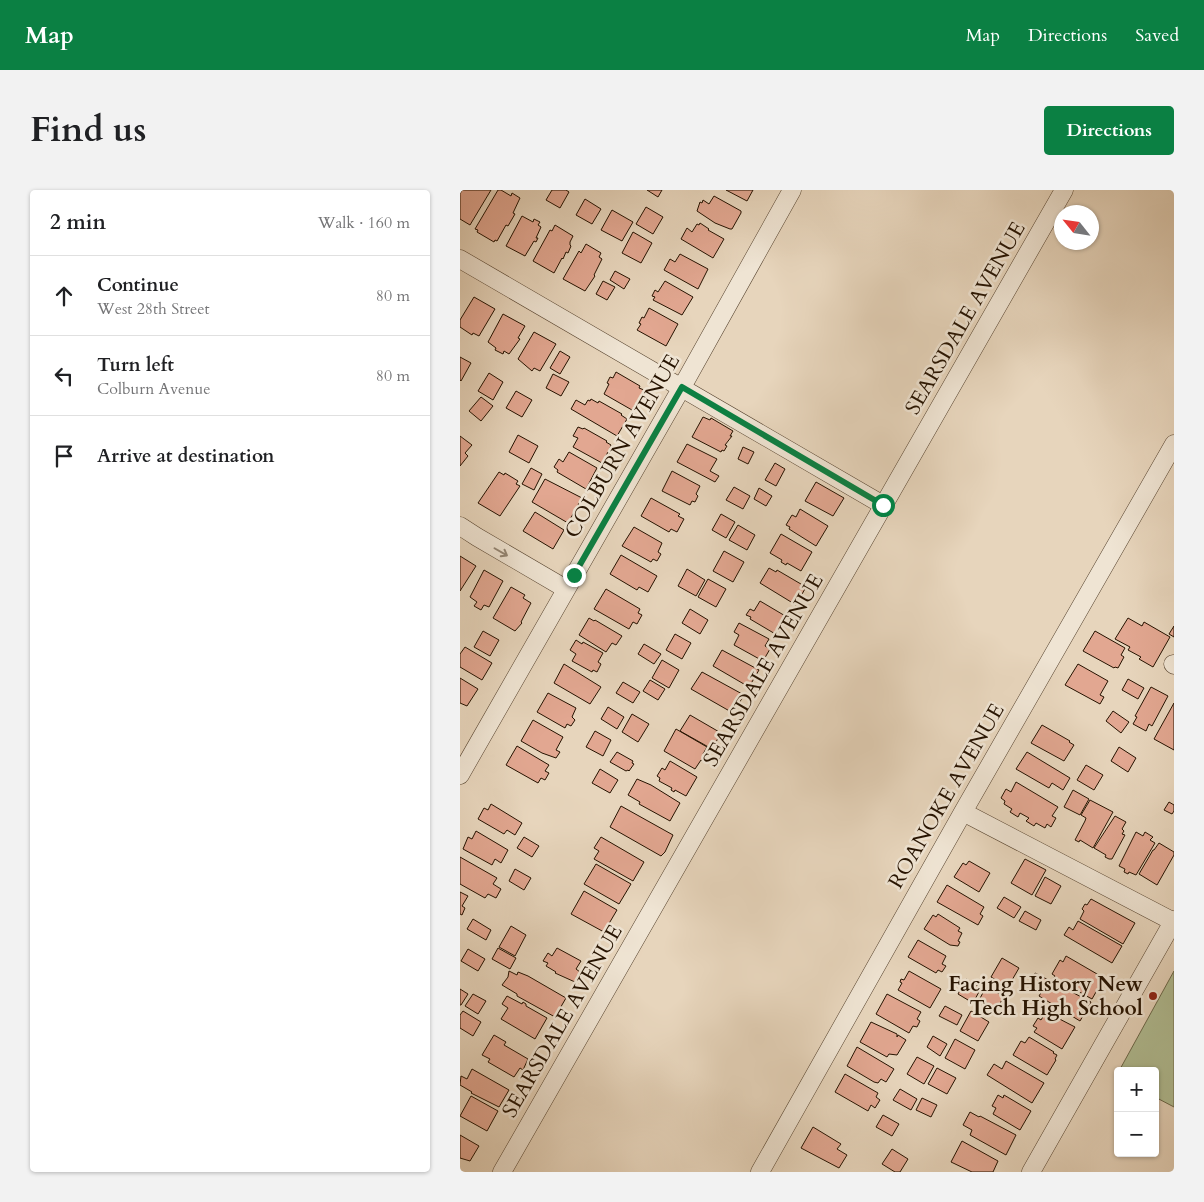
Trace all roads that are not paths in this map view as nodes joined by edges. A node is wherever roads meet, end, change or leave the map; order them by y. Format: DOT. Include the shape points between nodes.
graph roads {
  1 [pos="792,190"];
  2 [pos="1064,190"];
  3 [pos="460,259"];
  4 [pos="682,387"];
  5 [pos="1174,444"];
  6 [pos="883,505"];
  7 [pos="460,526"];
  8 [pos="566,589"];
  9 [pos="460,775"];
  10 [pos="962,812"];
  11 [pos="1174,921"];
  12 [pos="502,1172"];
  13 [pos="760,1172"];
  14 [pos="1031,1172"];
  1 -- 4 [label="street, COLBURN AVENUE"];
  2 -- 6 [label="street, SEARSDALE AVENUE"];
  3 -- 4 [label="street"];
  4 -- 6 [label="street"];
  4 -- 8 [label="street, COLBURN AVENUE"];
  5 -- 10 [label="street, ROANOKE AVENUE"];
  6 -- 12 [label="street, SEARSDALE AVENUE"];
  7 -- 8 [label="street, one-way"];
  8 -- 9 [label="street, COLBURN AVENUE"];
  10 -- 11 [label="street"];
  10 -- 13 [label="street, ROANOKE AVENUE"];
  11 -- 14 [label="street"];
}
